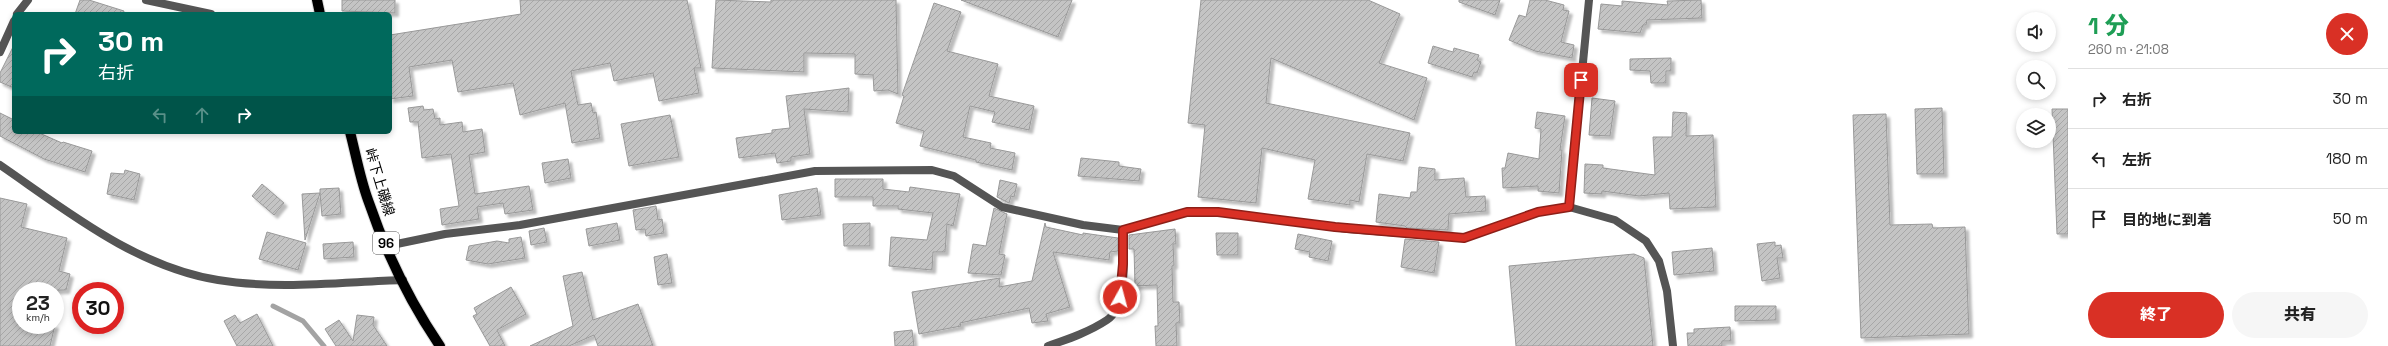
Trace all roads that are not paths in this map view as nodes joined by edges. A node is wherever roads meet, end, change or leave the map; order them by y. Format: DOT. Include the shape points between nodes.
graph roads {
  1 [pos="28,0"];
  2 [pos="146,0"];
  3 [pos="317,0"];
  4 [pos="1589,0"];
  5 [pos="19,12"];
  6 [pos="202,12"];
  7 [pos="320,12"];
  8 [pos="12,25"];
  9 [pos="0,52"];
  10 [pos="351,134"];
  11 [pos="0,165"];
  12 [pos="1569,207"];
  13 [pos="1123,230"];
  14 [pos="387,246"];
  15 [pos="403,280"];
  16 [pos="440,346"];
  17 [pos="1048,346"];
  18 [pos="1673,346"];
  1 -- 5 [label="street"];
  2 -- 6 [label="street"];
  3 -- 7 [label="main road"];
  4 -- 12 [label="street"];
  8 -- 9 [label="street"];
  10 -- 14 [label="main road, 峠下上磯線 / 96" via="368,200"];
  11 -- 15 [label="street" via="97,230 159,264 194,275 256,284"];
  12 -- 13 [label="street" via="1538,212 1464,238 1356,229 1218,212 1187,212"];
  12 -- 18 [label="street" via="1614,220 1646,241 1659,261 1667,291"];
  13 -- 14 [label="street" via="1083,225 1002,207 954,176 932,170 823,171"];
  13 -- 17 [label="street" via="1122,288 1118,305 1108,319 1086,332"];
  14 -- 15 [label="main road, 峠下上磯線 / 96"];
  15 -- 16 [label="main road, 峠下上磯線 / 96"];
}
